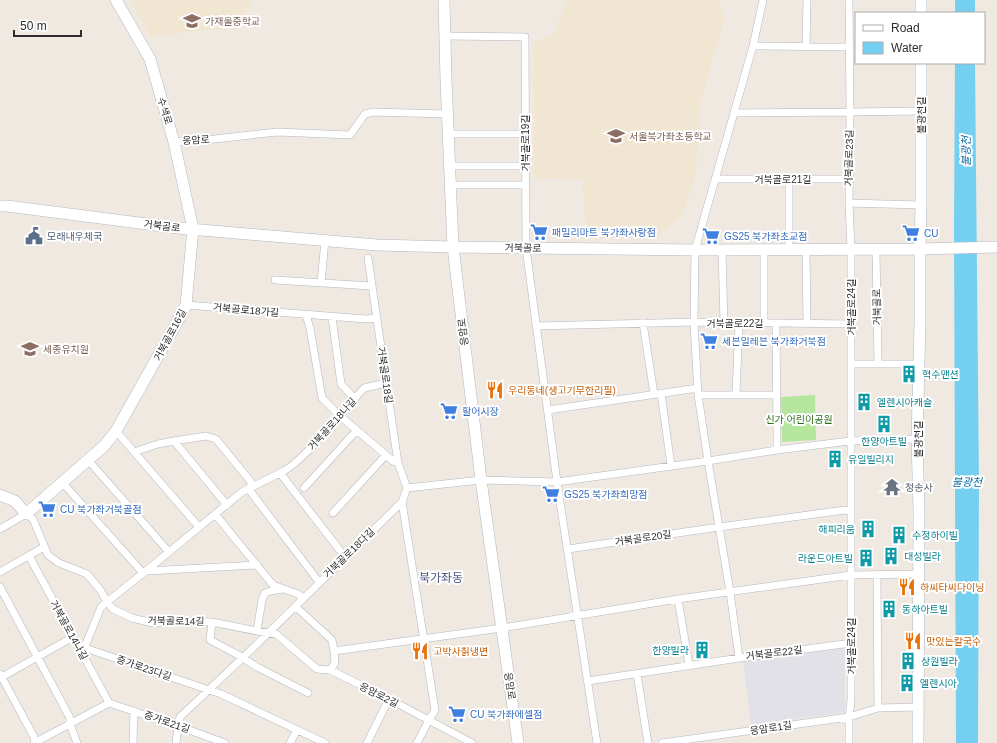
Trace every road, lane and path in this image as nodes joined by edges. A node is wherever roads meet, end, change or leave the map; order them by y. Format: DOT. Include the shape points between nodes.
graph roads {
  1 [pos="116,0"];
  2 [pos="444,0"];
  3 [pos="763,0"];
  4 [pos="807,0"];
  5 [pos="849,0"];
  6 [pos="921,0"];
  7 [pos="921,12"];
  8 [pos="445,36"];
  9 [pos="753,46"];
  10 [pos="806,46"];
  11 [pos="850,47"];
  12 [pos="921,64"];
  13 [pos="921,111"];
  14 [pos="734,112"];
  15 [pos="850,112"];
  16 [pos="447,114"];
  17 [pos="448,134"];
  18 [pos="525,134"];
  19 [pos="174,142"];
  20 [pos="449,166"];
  21 [pos="525,166"];
  22 [pos="716,179"];
  23 [pos="789,179"];
  24 [pos="849,179"];
  25 [pos="450,185"];
  26 [pos="525,185"];
  27 [pos="848,203"];
  28 [pos="921,205"];
  29 [pos="0,206"];
  30 [pos="193,229"];
  31 [pos="325,240"];
  32 [pos="453,247"];
  33 [pos="997,247"];
  34 [pos="526,248"];
  35 [pos="789,249"];
  36 [pos="806,249"];
  37 [pos="851,249"];
  38 [pos="876,249"];
  39 [pos="920,249"];
  40 [pos="695,250"];
  41 [pos="722,250"];
  42 [pos="764,250"];
  43 [pos="368,258"];
  44 [pos="275,280"];
  45 [pos="321,283"];
  46 [pos="372,286"];
  47 [pos="186,305"];
  48 [pos="306,315"];
  49 [pos="332,317"];
  50 [pos="377,318"];
  51 [pos="694,322"];
  52 [pos="739,322"];
  53 [pos="724,323"];
  54 [pos="764,323"];
  55 [pos="776,323"];
  56 [pos="807,323"];
  57 [pos="643,324"];
  58 [pos="851,324"];
  59 [pos="536,326"];
  60 [pos="850,364"];
  61 [pos="878,364"];
  62 [pos="919,364"];
  63 [pos="387,383"];
  64 [pos="698,391"];
  65 [pos="658,393"];
  66 [pos="736,394"];
  67 [pos="776,395"];
  68 [pos="355,399"];
  69 [pos="548,410"];
  70 [pos="340,416"];
  71 [pos="357,430"];
  72 [pos="116,431"];
  73 [pos="917,438"];
  74 [pos="174,441"];
  75 [pos="850,441"];
  76 [pos="777,450"];
  77 [pos="134,452"];
  78 [pos="386,455"];
  79 [pos="88,460"];
  80 [pos="708,461"];
  81 [pos="398,463"];
  82 [pos="671,466"];
  83 [pos="280,473"];
  84 [pos="481,480"];
  85 [pos="62,482"];
  86 [pos="558,482"];
  87 [pos="251,488"];
  88 [pos="304,488"];
  89 [pos="407,488"];
  90 [pos="0,495"];
  91 [pos="403,501"];
  92 [pos="227,505"];
  93 [pos="333,512"];
  94 [pos="851,512"];
  95 [pos="26,514"];
  96 [pos="215,514"];
  97 [pos="199,527"];
  98 [pos="719,527"];
  99 [pos="0,529"];
  100 [pos="44,547"];
  101 [pos="568,549"];
  102 [pos="169,552"];
  103 [pos="29,556"];
  104 [pos="345,557"];
  105 [pos="0,563"];
  106 [pos="257,565"];
  107 [pos="2,571"];
  108 [pos="145,572"];
  109 [pos="919,574"];
  110 [pos="851,575"];
  111 [pos="877,575"];
  112 [pos="319,582"];
  113 [pos="0,587"];
  114 [pos="285,589"];
  115 [pos="730,592"];
  116 [pos="303,598"];
  117 [pos="678,599"];
  118 [pos="107,602"];
  119 [pos="295,606"];
  120 [pos="578,616"];
  121 [pos="212,622"];
  122 [pos="502,628"];
  123 [pos="257,632"];
  124 [pos="267,633"];
  125 [pos="73,637"];
  126 [pos="424,639"];
  127 [pos="851,643"];
  128 [pos="80,650"];
  129 [pos="334,651"];
  130 [pos="38,657"];
  131 [pos="242,657"];
  132 [pos="739,658"];
  133 [pos="689,665"];
  134 [pos="330,670"];
  135 [pos="637,674"];
  136 [pos="1,676"];
  137 [pos="588,681"];
  138 [pos="208,689"];
  139 [pos="308,693"];
  140 [pos="388,699"];
  141 [pos="109,703"];
  142 [pos="918,707"];
  143 [pos="878,708"];
  144 [pos="134,711"];
  145 [pos="849,717"];
  146 [pos="429,720"];
  147 [pos="70,724"];
  148 [pos="178,726"];
  149 [pos="297,730"];
  150 [pos="458,740"];
  151 [pos="222,742"];
  152 [pos="34,743"];
  153 [pos="77,743"];
  154 [pos="133,743"];
  155 [pos="176,743"];
  156 [pos="290,743"];
  157 [pos="325,743"];
  158 [pos="367,743"];
  159 [pos="417,743"];
  160 [pos="472,743"];
  161 [pos="518,743"];
  162 [pos="597,743"];
  163 [pos="648,743"];
  164 [pos="666,743"];
  165 [pos="849,743"];
  166 [pos="918,743"];
  1 -- 19 [label="street, 수색로" via="150,60"];
  2 -- 8 [label="street, 응암로"];
  3 -- 9 [label="street"];
  4 -- 10 [label="street"];
  5 -- 11 [label="street, 거북골로23길"];
  6 -- 7 [label="street"];
  8 -- 16 [label="street, 응암로"];
  8 -- 18 [label="street, 거북골로19길" via="525,37"];
  9 -- 10 [label="street"];
  9 -- 14 [label="street"];
  10 -- 11 [label="street"];
  11 -- 15 [label="street, 거북골로23길"];
  12 -- 13 [label="street, 불광천길"];
  13 -- 15 [label="street"];
  13 -- 28 [label="street, 불광천길"];
  14 -- 15 [label="street"];
  14 -- 22 [label="street"];
  15 -- 24 [label="street, 거북골로23길"];
  16 -- 17 [label="street, 응암로"];
  16 -- 19 [label="street, 응암로" via="373,112 365,114 350,135 277,132"];
  17 -- 18 [label="street"];
  17 -- 20 [label="street, 응암로"];
  18 -- 21 [label="street, 거북골로19길"];
  19 -- 30 [label="street, 수색로"];
  20 -- 21 [label="street"];
  20 -- 25 [label="street, 응암로"];
  21 -- 26 [label="street, 거북골로19길"];
  22 -- 23 [label="street, 거북골로21길"];
  22 -- 40 [label="street"];
  23 -- 24 [label="street, 거북골로21길"];
  23 -- 35 [label="street"];
  24 -- 27 [label="street, 거북골로23길"];
  25 -- 26 [label="street"];
  25 -- 32 [label="street, 응암로"];
  26 -- 34 [label="street, 거북골로19길"];
  27 -- 28 [label="street"];
  27 -- 37 [label="street, 거북골로23길"];
  28 -- 39 [label="street, 불광천길"];
  29 -- 30 [label="street, 거북골로"];
  30 -- 31 [label="street, 거북골로"];
  30 -- 47 [label="street, 거북골로16길"];
  31 -- 32 [label="street, 거북골로" via="377,245"];
  31 -- 45 [label="street"];
  32 -- 34 [label="street, 거북골로"];
  32 -- 84 [label="street, 응암로"];
  33 -- 39 [label="street, 거북골로"];
  34 -- 40 [label="street, 거북골로"];
  34 -- 59 [label="street"];
  35 -- 36 [label="street, 거북골로"];
  35 -- 42 [label="street, 거북골로"];
  36 -- 37 [label="street, 거북골로"];
  36 -- 56 [label="street"];
  37 -- 38 [label="street, 거북골로"];
  37 -- 58 [label="street, 거북골로24길"];
  38 -- 39 [label="street, 거북골로"];
  38 -- 61 [label="street, 거북골로"];
  39 -- 62 [label="street, 불광천길"];
  40 -- 41 [label="street, 거북골로"];
  40 -- 51 [label="street, 거북골로22길"];
  41 -- 42 [label="street, 거북골로"];
  41 -- 53 [label="street"];
  42 -- 54 [label="street"];
  43 -- 46 [label="street, 거북골로18길"];
  44 -- 45 [label="street"];
  45 -- 46 [label="street"];
  46 -- 50 [label="street, 거북골로18길"];
  47 -- 48 [label="street, 거북골로18가길"];
  47 -- 72 [label="street, 거북골로16길"];
  48 -- 49 [label="street, 거북골로18가길"];
  48 -- 70 [label="street" via="322,398"];
  49 -- 50 [label="street, 거북골로18가길" via="366,320"];
  49 -- 68 [label="street" via="341,384"];
  50 -- 63 [label="street, 거북골로18길"];
  51 -- 53 [label="street, 거북골로22길"];
  51 -- 57 [label="street"];
  51 -- 64 [label="street, 거북골로22길"];
  52 -- 53 [label="street, 거북골로22길"];
  52 -- 54 [label="street, 거북골로22길"];
  52 -- 66 [label="street"];
  54 -- 55 [label="street, 거북골로22길"];
  55 -- 56 [label="street, 거북골로22길"];
  55 -- 67 [label="street, 거북골로22길"];
  56 -- 58 [label="street, 거북골로22길"];
  57 -- 59 [label="street"];
  57 -- 65 [label="street"];
  58 -- 60 [label="street, 거북골로24길"];
  59 -- 69 [label="street"];
  60 -- 61 [label="street"];
  60 -- 75 [label="street, 거북골로24길"];
  61 -- 62 [label="street"];
  62 -- 73 [label="street, 불광천길"];
  63 -- 68 [label="street, 거북골로18나길" via="364,388"];
  63 -- 81 [label="street, 거북골로18길"];
  64 -- 65 [label="street"];
  64 -- 66 [label="street"];
  64 -- 80 [label="street, 거북골로22길"];
  65 -- 69 [label="street"];
  65 -- 82 [label="street"];
  66 -- 67 [label="street"];
  67 -- 76 [label="street, 거북골로22길"];
  68 -- 70 [label="street, 거북골로18나길"];
  69 -- 86 [label="street"];
  70 -- 71 [label="street"];
  70 -- 83 [label="street, 거북골로18나길" via="308,451"];
  71 -- 78 [label="street"];
  71 -- 88 [label="street"];
  72 -- 77 [label="street"];
  72 -- 79 [label="street, 거북골로16길"];
  73 -- 75 [label="street"];
  73 -- 109 [label="street, 불광천길"];
  74 -- 77 [label="street"];
  74 -- 87 [label="street" via="206,436 216,439 251,482"];
  74 -- 92 [label="street"];
  75 -- 76 [label="street"];
  75 -- 94 [label="street, 거북골로24길"];
  76 -- 80 [label="street"];
  77 -- 97 [label="street"];
  78 -- 81 [label="street"];
  78 -- 93 [label="street"];
  79 -- 85 [label="street, 거북골로16길"];
  79 -- 102 [label="street"];
  80 -- 82 [label="street"];
  80 -- 98 [label="street, 거북골로22길"];
  81 -- 89 [label="street, 거북골로18길"];
  82 -- 86 [label="street"];
  83 -- 87 [label="street, 거북골로18나길"];
  83 -- 104 [label="street"];
  84 -- 86 [label="street"];
  84 -- 89 [label="street"];
  84 -- 122 [label="street, 응암로"];
  85 -- 95 [label="street, 거북골로16길"];
  85 -- 108 [label="street"];
  86 -- 101 [label="street"];
  87 -- 92 [label="street, 거북골로18나길"];
  87 -- 112 [label="street" via="250,491"];
  89 -- 91 [label="street"];
  90 -- 95 [label="street" via="15,501"];
  91 -- 104 [label="street, 거북골로18다길"];
  91 -- 126 [label="street"];
  92 -- 96 [label="street, 거북골로18나길"];
  94 -- 98 [label="street" via="845,510"];
  94 -- 110 [label="street, 거북골로24길"];
  95 -- 99 [label="street"];
  95 -- 100 [label="street, 거북골로14길" via="33,519"];
  96 -- 97 [label="street, 거북골로18나길"];
  96 -- 106 [label="street"];
  97 -- 102 [label="street, 거북골로18나길"];
  98 -- 101 [label="street, 거북골로20길"];
  98 -- 115 [label="street, 거북골로22길"];
  100 -- 103 [label="street"];
  100 -- 118 [label="street, 거북골로14길" via="59,563 87,574 101,590"];
  101 -- 120 [label="street"];
  102 -- 108 [label="street, 거북골로18나길"];
  103 -- 107 [label="street"];
  103 -- 125 [label="street, 거북골로14나길"];
  104 -- 112 [label="street, 거북골로18다길"];
  105 -- 107 [label="street"];
  106 -- 108 [label="street"];
  106 -- 114 [label="street" via="273,585"];
  108 -- 118 [label="street, 거북골로18나길"];
  109 -- 111 [label="street"];
  109 -- 142 [label="street, 불광천길"];
  110 -- 111 [label="street"];
  110 -- 115 [label="street"];
  110 -- 127 [label="street, 거북골로24길"];
  111 -- 143 [label="street"];
  112 -- 116 [label="street, 거북골로18다길"];
  113 -- 130 [label="street"];
  114 -- 116 [label="street"];
  114 -- 123 [label="street" via="265,592"];
  115 -- 117 [label="street"];
  115 -- 132 [label="street, 거북골로22길"];
  116 -- 119 [label="street, 거북골로18다길"];
  117 -- 120 [label="street"];
  117 -- 133 [label="street"];
  118 -- 121 [label="street, 거북골로14길" via="113,609 132,618 153,623"];
  118 -- 128 [label="street, 거북골로18나길" via="101,607 86,644"];
  119 -- 124 [label="street, 거북골로18다길"];
  119 -- 129 [label="street" via="332,640"];
  120 -- 122 [label="street"];
  120 -- 137 [label="street"];
  121 -- 123 [label="street, 거북골로14길"];
  121 -- 131 [label="street" via="210,640"];
  122 -- 126 [label="street"];
  122 -- 161 [label="street, 응암로"];
  123 -- 124 [label="street, 거북골로14길"];
  124 -- 131 [label="street, 거북골로18다길"];
  124 -- 134 [label="street, 거북골로14길" via="276,634 317,669"];
  125 -- 128 [label="street, 거북골로14나길"];
  125 -- 130 [label="street"];
  126 -- 129 [label="street"];
  126 -- 146 [label="street" via="435,710"];
  127 -- 132 [label="street, 거북골로22길"];
  127 -- 145 [label="street, 거북골로24길"];
  128 -- 138 [label="street, 증가로23다길" via="88,649"];
  128 -- 141 [label="street, 거북골로14나길"];
  129 -- 134 [label="street" via="334,664"];
  130 -- 136 [label="street"];
  130 -- 147 [label="street" via="70,718"];
  131 -- 138 [label="street"];
  131 -- 139 [label="street"];
  132 -- 133 [label="street"];
  133 -- 135 [label="street"];
  134 -- 140 [label="street, 응암로2길"];
  135 -- 137 [label="street"];
  135 -- 163 [label="street"];
  136 -- 152 [label="street" via="34,737"];
  137 -- 162 [label="street"];
  138 -- 148 [label="street" via="180,717"];
  138 -- 149 [label="street, 증가로23다길"];
  140 -- 146 [label="street, 응암로2길"];
  140 -- 158 [label="street"];
  141 -- 144 [label="street, 증가로21길"];
  141 -- 147 [label="street"];
  142 -- 143 [label="street, 응암로1길"];
  142 -- 166 [label="street, 불광천길"];
  143 -- 145 [label="street, 응암로1길"];
  144 -- 148 [label="street, 증가로21길"];
  144 -- 154 [label="street"];
  145 -- 164 [label="street, 응암로1길"];
  145 -- 165 [label="street, 거북골로24길"];
  146 -- 150 [label="street, 응암로2길"];
  146 -- 159 [label="street"];
  147 -- 152 [label="street"];
  147 -- 153 [label="street"];
  148 -- 151 [label="street, 증가로21길"];
  148 -- 155 [label="street"];
  149 -- 156 [label="street"];
  149 -- 157 [label="street, 증가로23다길"];
  150 -- 160 [label="street, 응암로2길"];
}
